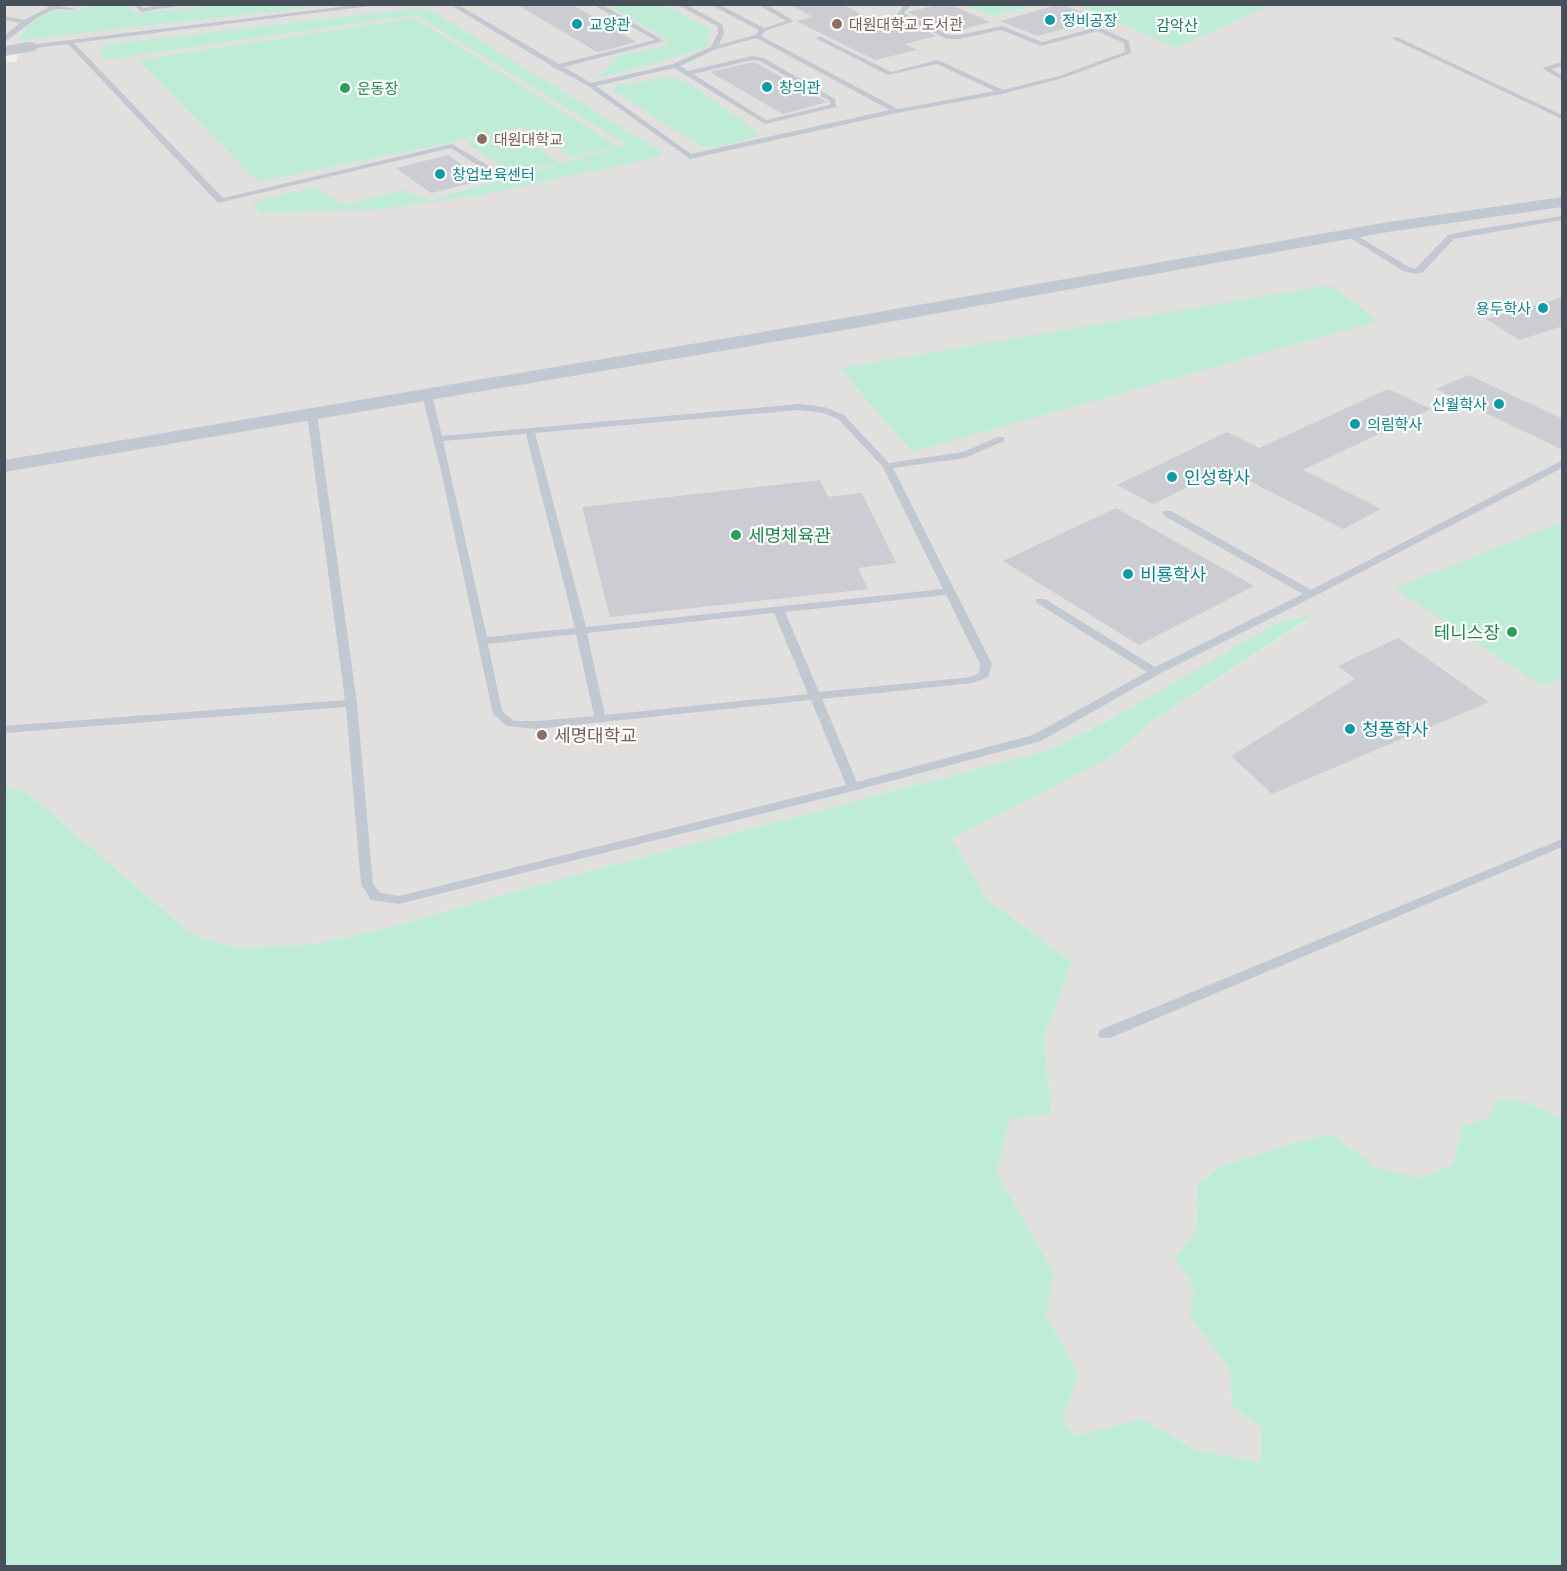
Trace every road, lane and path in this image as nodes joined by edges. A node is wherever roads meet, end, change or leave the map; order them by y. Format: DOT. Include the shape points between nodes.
graph roads {
  1 [pos="42,4"];
  2 [pos="137,4"];
  3 [pos="186,4"];
  4 [pos="383,4"];
  5 [pos="452,4"];
  6 [pos="595,4"];
  7 [pos="679,4"];
  8 [pos="712,4"];
  9 [pos="760,4"];
  10 [pos="909,4"];
  11 [pos="54,7"];
  12 [pos="73,9"];
  13 [pos="4,18"];
  14 [pos="25,22"];
  15 [pos="762,30"];
  16 [pos="757,36"];
  17 [pos="819,38"];
  18 [pos="1395,38"];
  19 [pos="4,40"];
  20 [pos="69,42"];
  21 [pos="29,47"];
  22 [pos="714,48"];
  23 [pos="4,51"];
  24 [pos="1563,64"];
  25 [pos="675,66"];
  26 [pos="555,67"];
  27 [pos="688,73"];
  28 [pos="1563,78"];
  29 [pos="590,85"];
  30 [pos="1002,92"];
  31 [pos="897,111"];
  32 [pos="1563,117"];
  33 [pos="765,122"];
  34 [pos="783,135"];
  35 [pos="501,177"];
  36 [pos="1563,192"];
  37 [pos="1563,202"];
  38 [pos="1498,207"];
  39 [pos="1563,218"];
  40 [pos="1539,222"];
  41 [pos="1563,226"];
  42 [pos="1341,230"];
  43 [pos="425,388"];
  44 [pos="312,414"];
  45 [pos="530,431"];
  46 [pos="123,439"];
  47 [pos="439,439"];
  48 [pos="1002,439"];
  49 [pos="4,453"];
  50 [pos="1563,464"];
  51 [pos="4,466"];
  52 [pos="887,466"];
  53 [pos="1167,513"];
  54 [pos="950,591"];
  55 [pos="1311,594"];
  56 [pos="1041,601"];
  57 [pos="778,609"];
  58 [pos="581,630"];
  59 [pos="482,641"];
  60 [pos="1155,672"];
  61 [pos="816,698"];
  62 [pos="351,703"];
  63 [pos="600,718"];
  64 [pos="4,730"];
  65 [pos="853,787"];
  66 [pos="1563,843"];
  67 [pos="1105,1034"];
  1 -- 11 [label="lane"];
  2 -- 3 [label="lane" via="141,10"];
  4 -- 20 [label="lane"];
  5 -- 26 [label="lane"];
  6 -- 26 [label="lane" via="661,41"];
  7 -- 22 [label="lane" via="720,25"];
  8 -- 15 [label="lane"];
  9 -- 15 [label="lane" via="792,21"];
  10 -- 30 [label="lane" via="900,15 947,37 1002,28 1041,44 1098,29 1127,42 1128,53 1061,77"];
  11 -- 12 [label="lane"];
  11 -- 14 [label="lane"];
  13 -- 14 [label="lane"];
  14 -- 19 [label="lane"];
  15 -- 16 [label="lane"];
  16 -- 22 [label="lane"];
  16 -- 31 [label="lane"];
  17 -- 30 [label="lane" via="890,74 939,62"];
  18 -- 32 [label="lane"];
  20 -- 21 [label="lane"];
  20 -- 35 [label="lane" via="221,201 453,146"];
  21 -- 23 [label="street"];
  22 -- 25 [label="lane"];
  24 -- 28 [label="lane" via="1545,68"];
  25 -- 27 [label="lane"];
  25 -- 29 [label="lane"];
  26 -- 29 [label="lane"];
  27 -- 33 [label="lane"];
  27 -- 33 [label="lane" via="762,59 833,100 834,106"];
  29 -- 34 [label="lane" via="690,157"];
  30 -- 31 [label="lane"];
  31 -- 34 [label="lane"];
  33 -- 34 [label="lane"];
  36 -- 38 [label="street"];
  37 -- 38 [label="street"];
  38 -- 40 [label="lane"];
  38 -- 42 [label="street"];
  39 -- 40 [label="lane"];
  40 -- 41 [label="lane"];
  40 -- 42 [label="lane" via="1451,237 1416,272"];
  42 -- 43 [label="street"];
  43 -- 44 [label="street"];
  43 -- 46 [label="street"];
  43 -- 47 [label="lane"];
  44 -- 46 [label="street"];
  44 -- 62 [label="lane"];
  45 -- 47 [label="lane"];
  45 -- 52 [label="lane" via="799,406 841,417"];
  45 -- 58 [label="lane"];
  46 -- 49 [label="street"];
  46 -- 51 [label="street"];
  47 -- 59 [label="lane"];
  48 -- 52 [label="lane" via="965,455"];
  50 -- 55 [label="lane"];
  52 -- 54 [label="lane"];
  53 -- 55 [label="lane"];
  54 -- 57 [label="lane"];
  54 -- 61 [label="lane" via="986,664 984,675 973,680"];
  55 -- 60 [label="lane"];
  56 -- 60 [label="lane"];
  57 -- 58 [label="lane"];
  57 -- 61 [label="lane"];
  58 -- 59 [label="lane"];
  58 -- 63 [label="lane"];
  59 -- 63 [label="lane" via="497,712 511,724"];
  60 -- 65 [label="lane" via="1037,738"];
  61 -- 63 [label="lane"];
  61 -- 65 [label="lane"];
  62 -- 64 [label="lane"];
  62 -- 65 [label="lane" via="367,884 376,897 399,900"];
  66 -- 67 [label="lane"];
}
